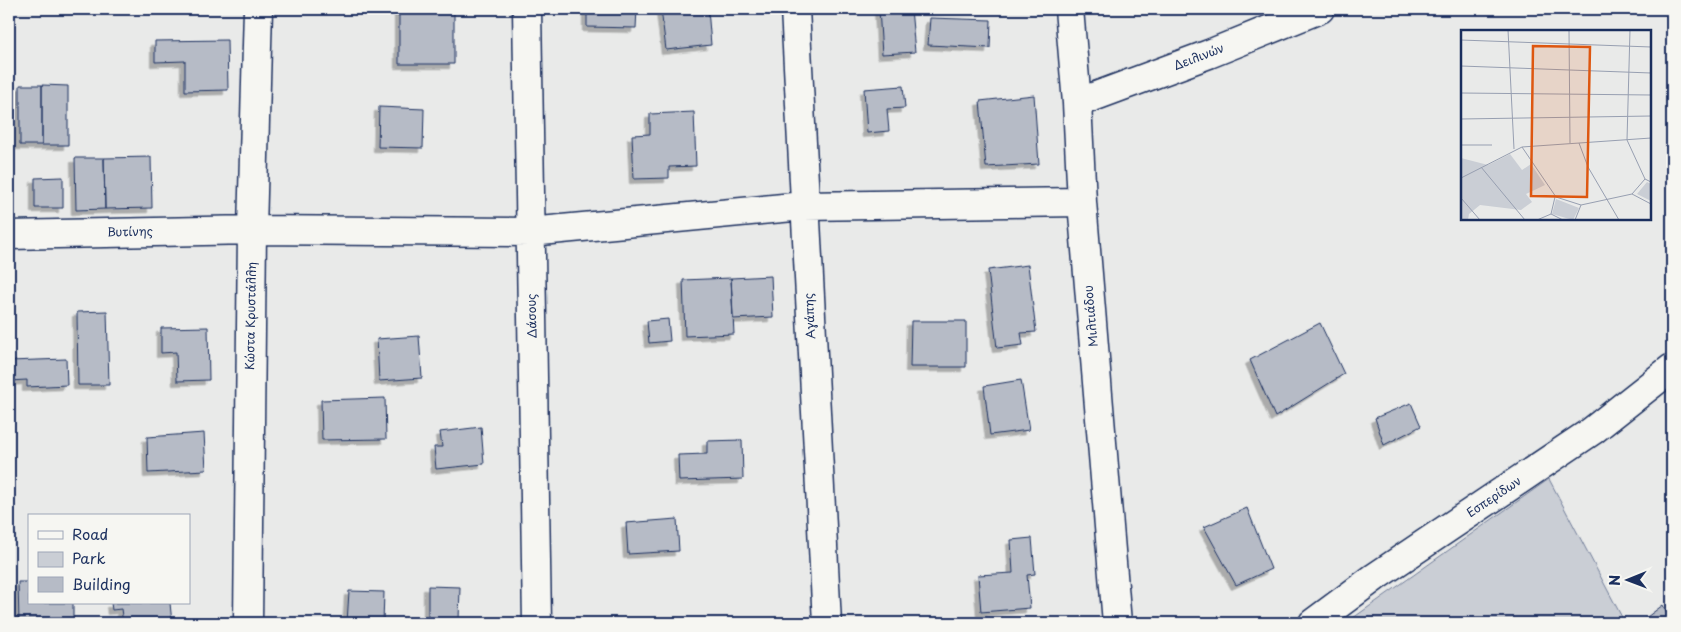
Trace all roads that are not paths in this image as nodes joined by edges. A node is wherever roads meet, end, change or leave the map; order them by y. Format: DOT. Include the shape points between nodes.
graph roads {
  1 [pos="258,9"];
  2 [pos="527,9"];
  3 [pos="794,9"];
  4 [pos="1069,9"];
  5 [pos="1320,9"];
  6 [pos="1077,103"];
  7 [pos="1082,202"];
  8 [pos="804,206"];
  9 [pos="252,230"];
  10 [pos="530,232"];
  11 [pos="9,235"];
  12 [pos="1672,368"];
  13 [pos="248,623"];
  14 [pos="537,623"];
  15 [pos="827,623"];
  16 [pos="1117,623"];
  17 [pos="1313,623"];
  1 -- 9 [label="street, Κώστα Κρυστάλλη"];
  2 -- 10 [label="street, Δάσους"];
  3 -- 8 [label="street, Αγάπης"];
  4 -- 6 [label="street, Μιλτιάδου"];
  5 -- 6 [label="street, Δειλινών"];
  6 -- 7 [label="street, Μιλτιάδου"];
  7 -- 8 [label="street, Βυτίνης"];
  7 -- 16 [label="street, Μιλτιάδου"];
  8 -- 10 [label="street, Βυτίνης"];
  8 -- 15 [label="street, Αγάπης"];
  9 -- 10 [label="street, Βυτίνης"];
  9 -- 11 [label="street, Βυτίνης"];
  9 -- 13 [label="street, Κώστα Κρυστάλλη"];
  10 -- 14 [label="street, Δάσους"];
  12 -- 17 [label="street, Εσπερίδων" via="1592,430 1375,577"];
}
